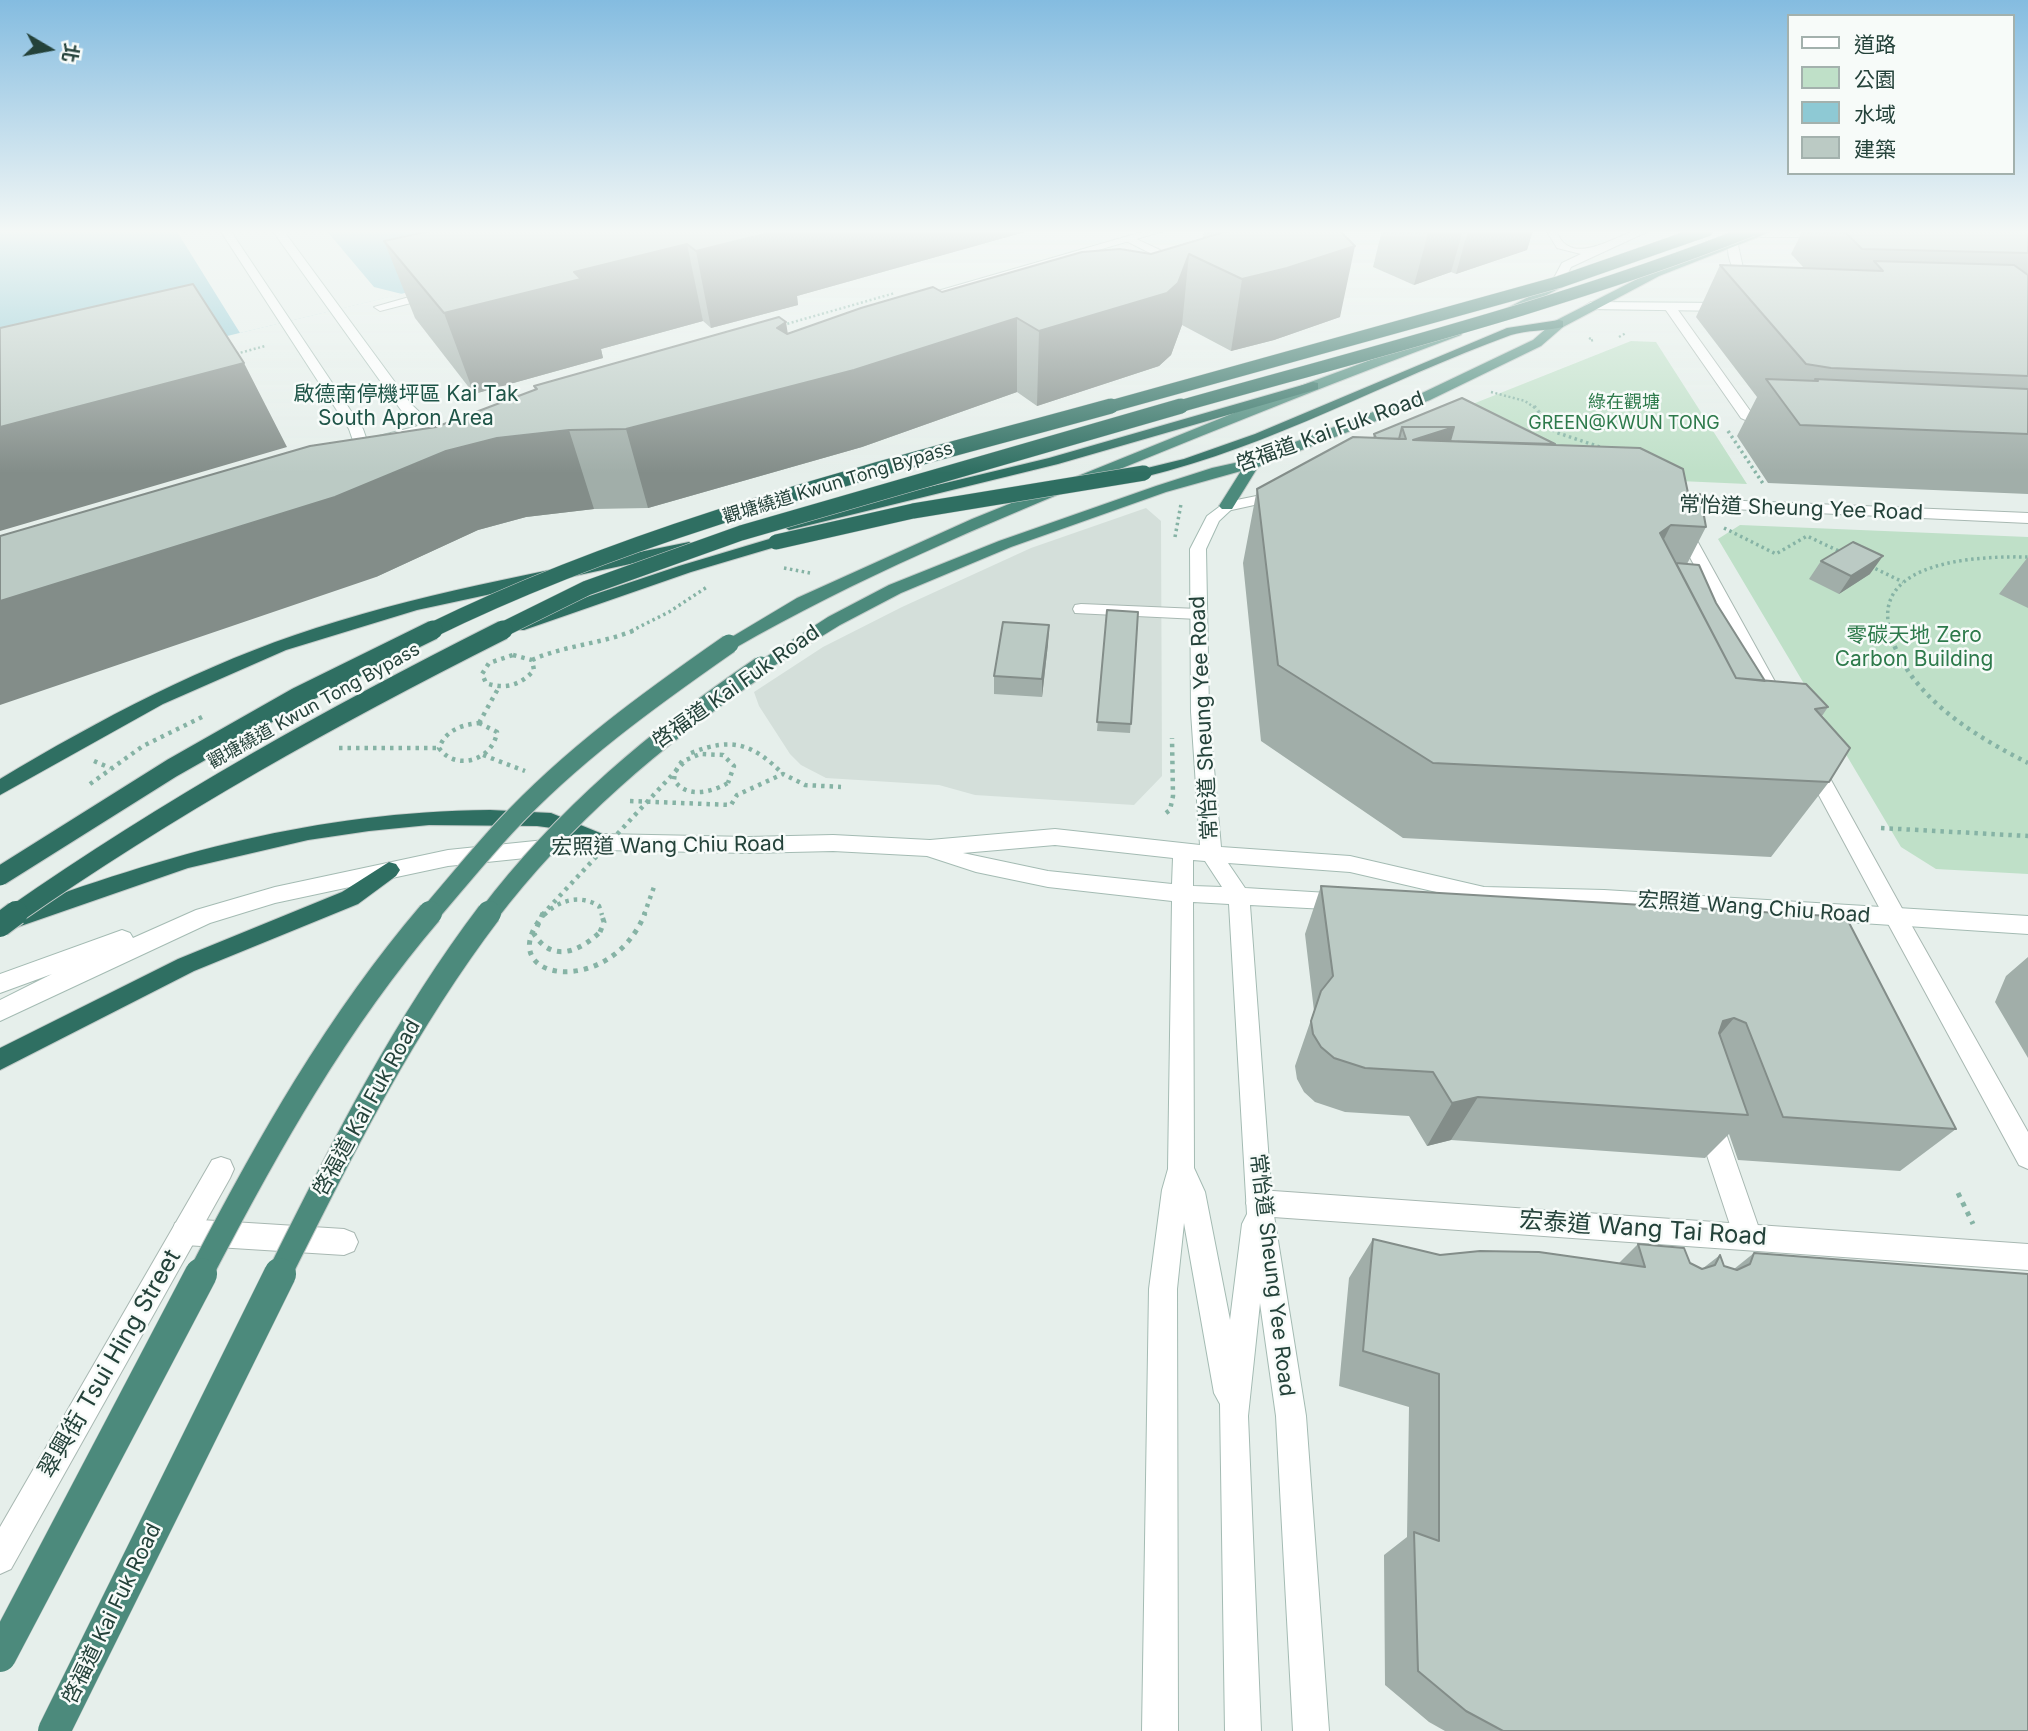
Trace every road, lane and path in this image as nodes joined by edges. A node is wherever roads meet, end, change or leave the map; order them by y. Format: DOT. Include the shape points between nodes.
graph roads {
  1 [pos="278,311"];
  2 [pos="338,311"];
  3 [pos="836,311"];
  4 [pos="1457,311"];
  5 [pos="1507,311"];
  6 [pos="1513,311"];
  7 [pos="1583,311"];
  8 [pos="1672,311"];
  9 [pos="1559,324"];
  10 [pos="776,327"];
  11 [pos="1626,333"];
  12 [pos="1619,337"];
  13 [pos="265,346"];
  14 [pos="226,356"];
  15 [pos="1312,386"];
  16 [pos="1491,391"];
  17 [pos="428,428"];
  18 [pos="476,429"];
  19 [pos="1791,430"];
  20 [pos="1740,433"];
  21 [pos="1607,450"];
  22 [pos="1252,464"];
  23 [pos="1766,488"];
  24 [pos="1296,492"];
  25 [pos="1227,506"];
  26 [pos="2028,518"];
  27 [pos="1723,528"];
  28 [pos="1843,553"];
  29 [pos="2028,557"];
  30 [pos="1867,565"];
  31 [pos="772,567"];
  32 [pos="814,574"];
  33 [pos="1904,583"];
  34 [pos="710,585"];
  35 [pos="1081,609"];
  36 [pos="1707,611"];
  37 [pos="1728,612"];
  38 [pos="1198,614"];
  39 [pos="500,632"];
  40 [pos="532,660"];
  41 [pos="499,687"];
  42 [pos="1787,718"];
  43 [pos="479,723"];
  44 [pos="1800,750"];
  45 [pos="2028,763"];
  46 [pos="783,774"];
  47 [pos="841,786"];
  48 [pos="0,788"];
  49 [pos="731,805"];
  50 [pos="1881,828"];
  51 [pos="2028,836"];
  52 [pos="603,842"];
  53 [pos="930,848"];
  54 [pos="1183,850"];
  55 [pos="1211,854"];
  56 [pos="390,870"];
  57 [pos="0,876"];
  58 [pos="655,884"];
  59 [pos="1182,893"];
  60 [pos="1480,894"];
  61 [pos="1239,896"];
  62 [pos="1412,899"];
  63 [pos="1370,902"];
  64 [pos="204,916"];
  65 [pos="1896,918"];
  66 [pos="0,925"];
  67 [pos="2028,925"];
  68 [pos="0,984"];
  69 [pos="0,1011"];
  70 [pos="0,1060"];
  71 [pos="1702,1101"];
  72 [pos="2028,1157"];
  73 [pos="221,1169"];
  74 [pos="1181,1169"];
  75 [pos="1258,1203"];
  76 [pos="185,1233"];
  77 [pos="1748,1237"];
  78 [pos="344,1242"];
  79 [pos="2028,1256"];
  80 [pos="1233,1416"];
  81 [pos="0,1558"];
  82 [pos="0,1656"];
  83 [pos="54,1731"];
  84 [pos="1160,1731"];
  85 [pos="1243,1731"];
  86 [pos="1311,1731"];
  1 -- 17 [label="main road" via="356,429 360,456 395,435"];
  2 -- 17 [label="main road" via="411,414"];
  3 -- 10 [label="path"];
  4 -- 57 [label="highway, 觀塘繞道 Kwun Tong Bypass, bridge" via="820,486 620,551 451,621 297,697 172,768"];
  5 -- 15 [label="highway, 啓福道 Kai Fuk Road"];
  6 -- 39 [label="highway, 觀塘繞道 Kwun Tong Bypass, bridge" via="761,526 592,586"];
  7 -- 9 [label="highway, 啓福道 Kai Fuk Road"];
  8 -- 19 [label="main road" via="1746,415"];
  9 -- 22 [label="highway, 啓福道 Kai Fuk Road" via="1537,343 1455,384"];
  9 -- 39 [label="highway, bridge" via="1511,331 1260,437 1189,462 1096,483 924,509 814,532 706,562"];
  11 -- 12 [label="path"];
  13 -- 14 [label="path"];
  15 -- 48 [label="highway" via="1053,461 744,536 445,598 321,632 145,704"];
  15 -- 82 [label="highway, 啓福道 Kai Fuk Road, bridge" via="976,522 803,602 729,644 642,704 507,825 362,999 311,1076 259,1162"];
  16 -- 21 [label="path" via="1531,403 1560,435"];
  17 -- 18 [label="main road"];
  20 -- 23 [label="path" via="1729,433"];
  22 -- 25 [label="highway"];
  22 -- 83 [label="highway, 啓福道 Kai Fuk Road, bridge" via="1161,489 1005,544 895,589 834,621 685,717 618,772 557,832 478,928 388,1065 330,1171"];
  24 -- 25 [label="main road"];
  25 -- 38 [label="main road, 常怡道 Sheung Yee Road" via="1212,519 1198,549"];
  26 -- 37 [label="main road, 常怡道 Sheung Yee Road" via="1662,503"];
  27 -- 28 [label="path" via="1776,554 1807,536"];
  29 -- 33 [label="path" via="1964,558 1936,564"];
  30 -- 33 [label="path"];
  31 -- 32 [label="path"];
  33 -- 45 [label="path" via="1888,607 1887,628 1913,677 1974,732"];
  34 -- 40 [label="path" via="647,626"];
  35 -- 38 [label="main road"];
  36 -- 37 [label="main road"];
  37 -- 42 [label="main road"];
  38 -- 55 [label="main road, 常怡道 Sheung Yee Road"];
  39 -- 66 [label="highway, 觀塘繞道 Kwun Tong Bypass, bridge" via="269,752 163,815"];
  40 -- 41 [label="path" via="534,670 524,680"];
  40 -- 41 [label="path" via="513,655 489,663 483,678"];
  41 -- 43 [label="path"];
  43 -- 43 [label="path" via="497,732 490,750 464,761 441,754 446,735"];
  44 -- 65 [label="main road"];
  46 -- 47 [label="path" via="805,785"];
  46 -- 49 [label="path" via="737,795"];
  46 -- 58 [label="path, bridge" via="761,752 741,744 716,745 683,759 678,765 674,772 674,779 687,792 713,791 732,777 732,762 717,753 700,754 681,764 676,769 667,779 631,819 540,917 535,925 534,934 542,947 561,952 583,947 600,932 604,922 600,906 581,899 563,902 539,921 534,930 531,940 531,956 542,968 561,975 584,973 615,957 640,926"];
  50 -- 51 [label="path"];
  52 -- 53 [label="main road, 宏照道 Wang Chiu Road"];
  52 -- 56 [label="main road, 宏照道 Wang Chiu Road" via="461,857"];
  52 -- 66 [label="highway" via="546,819 433,818 346,827 180,863"];
  53 -- 54 [label="main road, 宏照道 Wang Chiu Road" via="1055,837"];
  53 -- 59 [label="main road, 宏照道 Wang Chiu Road" via="950,858 1050,881"];
  54 -- 55 [label="main road, 宏照道 Wang Chiu Road"];
  54 -- 59 [label="main road, 常怡道 Sheung Yee Road"];
  55 -- 60 [label="main road, 宏照道 Wang Chiu Road" via="1350,864"];
  55 -- 61 [label="main road, 常怡道 Sheung Yee Road"];
  56 -- 64 [label="main road, 宏照道 Wang Chiu Road"];
  56 -- 70 [label="highway" via="350,898 186,965"];
  59 -- 61 [label="main road, 宏照道 Wang Chiu Road"];
  59 -- 74 [label="main road, 常怡道 Sheung Yee Road"];
  60 -- 62 [label="main road, 宏照道 Wang Chiu Road"];
  60 -- 65 [label="main road, 宏照道 Wang Chiu Road"];
  61 -- 63 [label="main road, 宏照道 Wang Chiu Road"];
  61 -- 75 [label="main road, 常怡道 Sheung Yee Road"];
  64 -- 68 [label="main road, 宏照道 Wang Chiu Road" via="174,920"];
  64 -- 69 [label="main road, 宏照道 Wang Chiu Road"];
  65 -- 67 [label="main road, 宏照道 Wang Chiu Road"];
  65 -- 72 [label="main road"];
  71 -- 77 [label="main road"];
  73 -- 76 [label="main road, 翠興街 Tsui Hing Street"];
  74 -- 80 [label="main road" via="1192,1192"];
  74 -- 84 [label="main road, 常怡道 Sheung Yee Road" via="1163,1289"];
  75 -- 77 [label="main road, 宏泰道 Wang Tai Road" via="1673,1243"];
  75 -- 80 [label="main road"];
  75 -- 86 [label="main road, 常怡道 Sheung Yee Road" via="1291,1416"];
  76 -- 78 [label="main road"];
  76 -- 81 [label="main road, 翠興街 Tsui Hing Street"];
  77 -- 79 [label="main road, 宏泰道 Wang Tai Road"];
  80 -- 85 [label="main road"];
}
